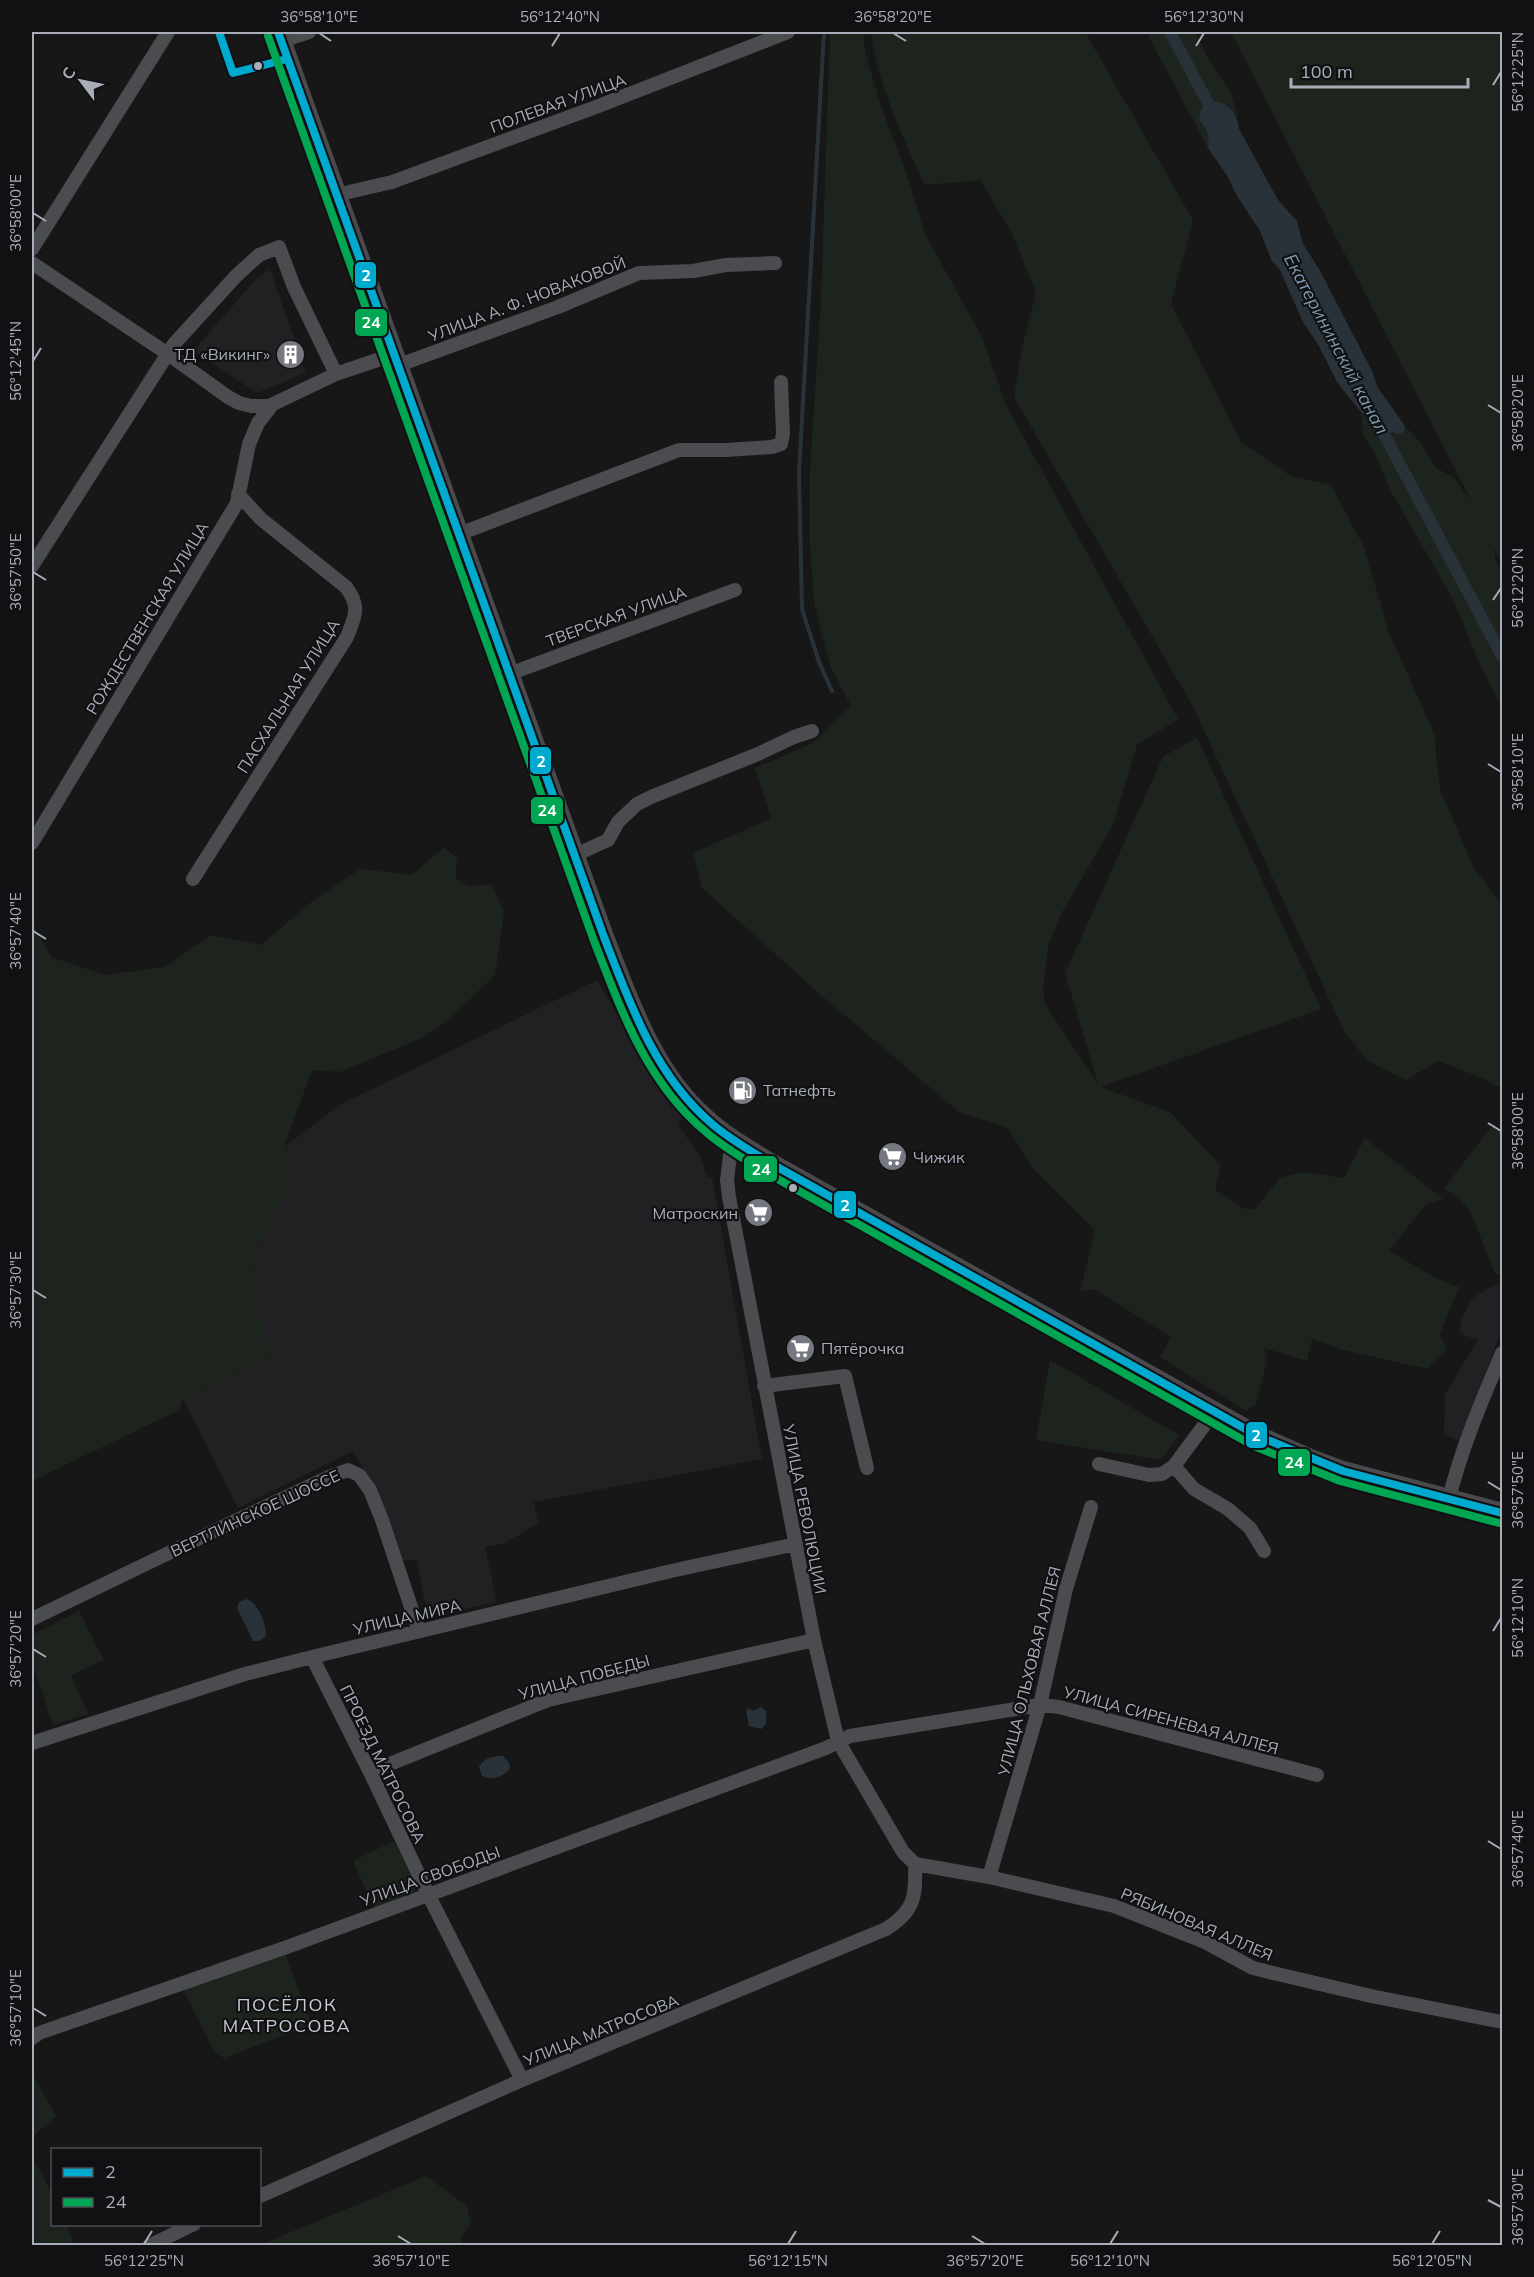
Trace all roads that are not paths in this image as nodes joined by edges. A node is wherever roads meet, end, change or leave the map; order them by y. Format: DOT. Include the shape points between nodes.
graph roads {
  1 [pos="168,32"];
  2 [pos="309,32"];
  3 [pos="788,32"];
  4 [pos="280,36"];
  5 [pos="336,195"];
  6 [pos="32,249"];
  7 [pos="32,263"];
  8 [pos="775,263"];
  9 [pos="168,354"];
  10 [pos="397,359"];
  11 [pos="336,374"];
  12 [pos="781,382"];
  13 [pos="273,404"];
  14 [pos="238,494"];
  15 [pos="459,534"];
  16 [pos="32,566"];
  17 [pos="735,590"];
  18 [pos="509,674"];
  19 [pos="812,730"];
  20 [pos="32,843"];
  21 [pos="575,855"];
  22 [pos="193,879"];
  23 [pos="732,1139"];
  24 [pos="1503,1353"];
  25 [pos="764,1386"];
  26 [pos="1214,1412"];
  27 [pos="1099,1464"];
  28 [pos="1174,1466"];
  29 [pos="867,1468"];
  30 [pos="1449,1499"];
  31 [pos="1091,1508"];
  32 [pos="1503,1513"];
  33 [pos="796,1544"];
  34 [pos="1264,1551"];
  35 [pos="32,1619"];
  36 [pos="420,1631"];
  37 [pos="814,1640"];
  38 [pos="312,1657"];
  39 [pos="1040,1706"];
  40 [pos="838,1741"];
  41 [pos="32,1743"];
  42 [pos="370,1772"];
  43 [pos="1317,1775"];
  44 [pos="915,1864"];
  45 [pos="989,1877"];
  46 [pos="428,1894"];
  47 [pos="1503,2022"];
  48 [pos="32,2038"];
  49 [pos="522,2080"];
  50 [pos="261,2196"];
  51 [pos="190,2226"];
  52 [pos="149,2246"];
  1 -- 6 [label="street"];
  2 -- 4 [label="street"];
  3 -- 5 [label="street, ПОЛЕВАЯ УЛИЦА" via="392,182"];
  4 -- 5 [label="main road"];
  5 -- 10 [label="main road"];
  7 -- 9 [label="street"];
  8 -- 10 [label="street, УЛИЦА А. Ф. НОВАКОВОЙ" via="639,273 558,307"];
  9 -- 11 [label="street" via="237,276 259,255 279,247"];
  9 -- 13 [label="street" via="239,404"];
  9 -- 16 [label="street"];
  10 -- 11 [label="street, УЛИЦА А. Ф. НОВАКОВОЙ"];
  10 -- 15 [label="main road"];
  11 -- 13 [label="street, УЛИЦА А. Ф. НОВАКОВОЙ"];
  12 -- 15 [label="street" via="781,444 679,450"];
  13 -- 14 [label="street, РОЖДЕСТВЕНСКАЯ УЛИЦА" via="258,423 249,444"];
  14 -- 20 [label="street, РОЖДЕСТВЕНСКАЯ УЛИЦА" via="226,522"];
  14 -- 22 [label="street, ПАСХАЛЬНАЯ УЛИЦА" via="261,519 346,587 353,596 356,612 347,637"];
  15 -- 18 [label="main road"];
  17 -- 18 [label="street, ТВЕРСКАЯ УЛИЦА"];
  18 -- 21 [label="main road"];
  19 -- 21 [label="street" via="651,796 618,822 608,840"];
  21 -- 23 [label="main road" via="627,996 655,1054 692,1105"];
  23 -- 25 [label="street, УЛИЦА РЕВОЛЮЦИИ" via="729,1197"];
  23 -- 26 [label="main road"];
  24 -- 30 [label="street" via="1455,1474"];
  25 -- 29 [label="street" via="845,1376"];
  25 -- 33 [label="street, УЛИЦА РЕВОЛЮЦИИ"];
  26 -- 28 [label="street"];
  26 -- 30 [label="main road" via="1258,1436 1343,1471"];
  27 -- 28 [label="street" via="1149,1475 1162,1474"];
  28 -- 34 [label="street" via="1194,1490 1228,1509 1251,1528"];
  30 -- 32 [label="main road"];
  31 -- 39 [label="street, УЛИЦА ОЛЬХОВАЯ АЛЛЕЯ" via="1066,1588"];
  33 -- 36 [label="street, УЛИЦА МИРА"];
  33 -- 37 [label="street, УЛИЦА РЕВОЛЮЦИИ"];
  35 -- 36 [label="street, ВЕРТЛИНСКОЕ ШОССЕ" via="348,1470 359,1475 369,1490"];
  36 -- 38 [label="street, УЛИЦА МИРА"];
  37 -- 40 [label="street, УЛИЦА РЕВОЛЮЦИИ"];
  37 -- 42 [label="street, УЛИЦА ПОБЕДЫ" via="548,1700"];
  38 -- 41 [label="street, УЛИЦА МИРА" via="245,1674"];
  38 -- 42 [label="street, ПРОЕЗД МАТРОСОВА"];
  39 -- 40 [label="street, УЛИЦА СИРЕНЕВАЯ АЛЛЕЯ"];
  39 -- 43 [label="street, УЛИЦА СИРЕНЕВАЯ АЛЛЕЯ" via="1059,1707"];
  39 -- 45 [label="street, УЛИЦА ОЛЬХОВАЯ АЛЛЕЯ"];
  40 -- 44 [label="street, УЛИЦА РЕВОЛЮЦИИ" via="903,1852"];
  40 -- 46 [label="street, УЛИЦА СВОБОДЫ"];
  42 -- 46 [label="street, ПРОЕЗД МАТРОСОВА"];
  44 -- 45 [label="street, РЯБИНОВАЯ АЛЛЕЯ"];
  44 -- 49 [label="street, УЛИЦА МАТРОСОВА" via="910,1909 886,1929"];
  45 -- 47 [label="street, РЯБИНОВАЯ АЛЛЕЯ" via="1114,1906 1205,1942 1253,1968"];
  46 -- 48 [label="street, УЛИЦА СВОБОДЫ"];
  46 -- 49 [label="street, ПРОЕЗД МАТРОСОВА"];
  49 -- 50 [label="street, УЛИЦА МАТРОСОВА"];
  51 -- 52 [label="street"];
}
